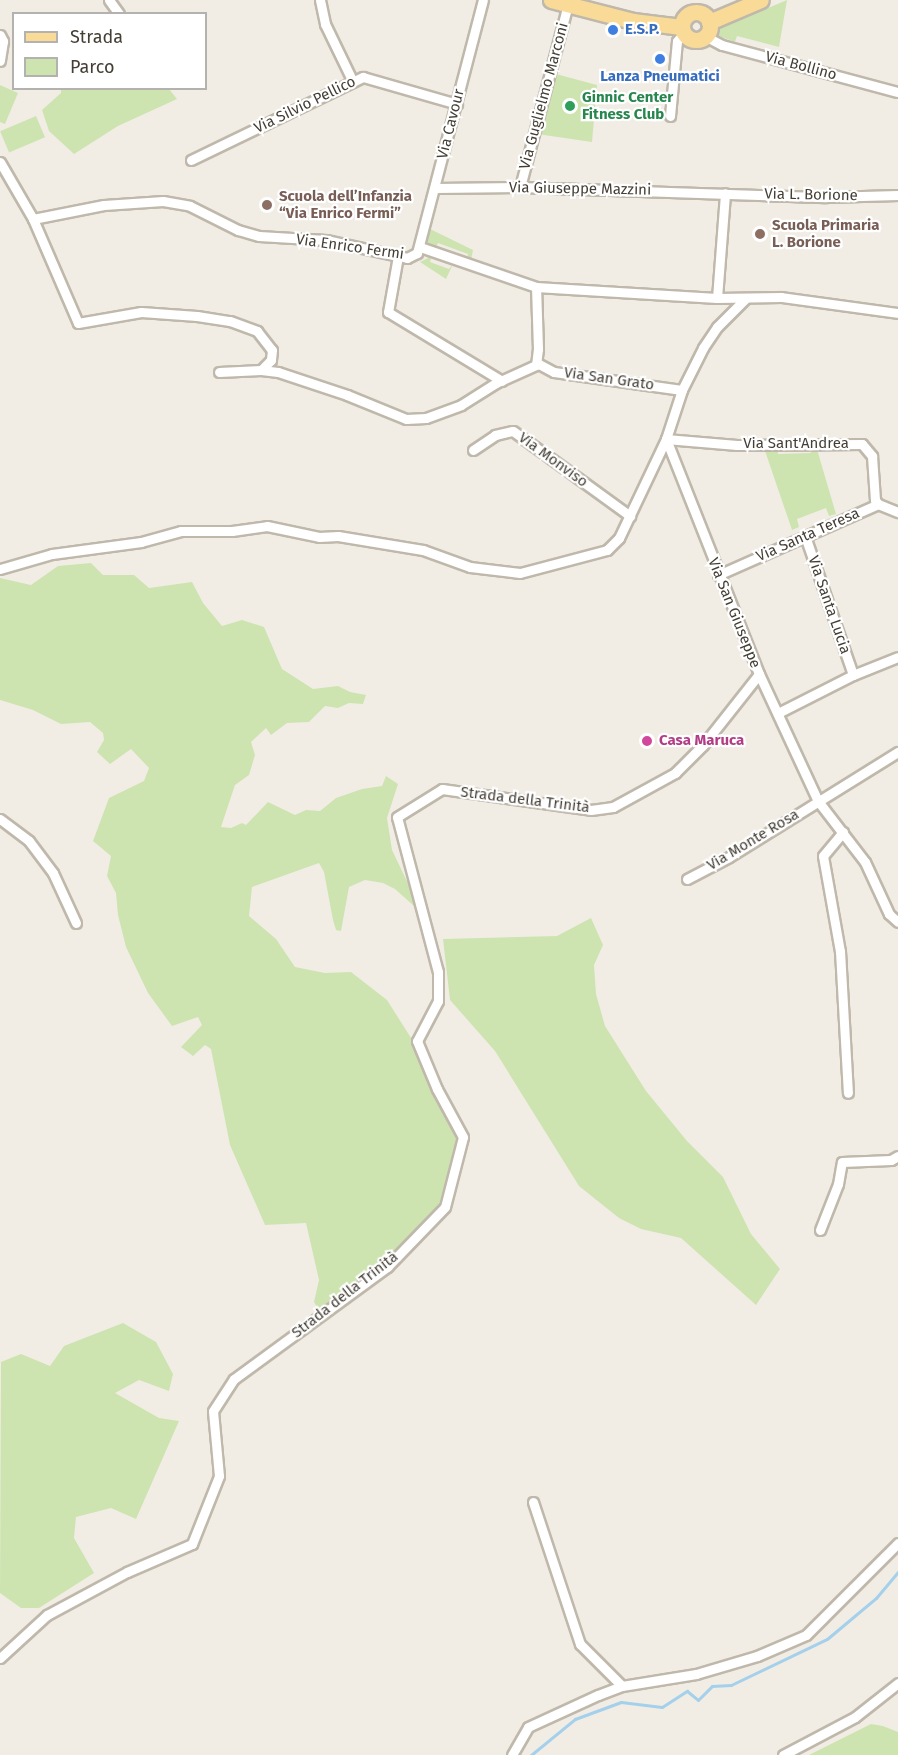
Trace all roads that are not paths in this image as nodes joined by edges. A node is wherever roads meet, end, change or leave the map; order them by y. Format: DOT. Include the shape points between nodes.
graph roads {
  1 [pos="320,0"];
  2 [pos="483,0"];
  3 [pos="551,0"];
  4 [pos="761,0"];
  5 [pos="568,4"];
  6 [pos="707,29"];
  7 [pos="683,30"];
  8 [pos="0,35"];
  9 [pos="0,61"];
  10 [pos="353,82"];
  11 [pos="898,92"];
  12 [pos="457,104"];
  13 [pos="670,116"];
  14 [pos="191,160"];
  15 [pos="0,162"];
  16 [pos="520,187"];
  17 [pos="435,188"];
  18 [pos="725,193"];
  19 [pos="898,195"];
  20 [pos="33,219"];
  21 [pos="420,247"];
  22 [pos="398,256"];
  23 [pos="536,287"];
  24 [pos="717,298"];
  25 [pos="746,298"];
  26 [pos="898,313"];
  27 [pos="537,363"];
  28 [pos="261,370"];
  29 [pos="219,372"];
  30 [pos="502,381"];
  31 [pos="682,390"];
  32 [pos="666,440"];
  33 [pos="473,450"];
  34 [pos="878,504"];
  35 [pos="898,512"];
  36 [pos="630,516"];
  37 [pos="805,536"];
  38 [pos="0,569"];
  39 [pos="718,575"];
  40 [pos="898,657"];
  41 [pos="759,674"];
  42 [pos="854,675"];
  43 [pos="778,713"];
  44 [pos="898,752"];
  45 [pos="819,801"];
  46 [pos="0,819"];
  47 [pos="843,832"];
  48 [pos="687,879"];
  49 [pos="76,922"];
  50 [pos="898,922"];
  51 [pos="848,1093"];
  52 [pos="898,1156"];
  53 [pos="820,1230"];
  54 [pos="533,1502"];
  55 [pos="898,1543"];
  56 [pos="0,1658"];
  57 [pos="898,1683"];
  58 [pos="622,1686"];
  59 [pos="512,1755"];
  60 [pos="783,1755"];
  1 -- 10 [label="street" via="325,24"];
  2 -- 12 [label="street, Via Cavour"];
  3 -- 5 [label="main road"];
  4 -- 6 [label="main road"];
  5 -- 7 [label="main road"];
  5 -- 16 [label="street, Via Guglielmo Marconi"];
  6 -- 7 [label="main road" via="694,39"];
  6 -- 7 [label="main road" via="705,15 692,12 685,17"];
  6 -- 11 [label="street, Via Bollino" via="722,45"];
  7 -- 13 [label="street" via="677,41"];
  8 -- 9 [label="street"];
  10 -- 12 [label="street, Via Silvio Pellico" via="363,77"];
  10 -- 14 [label="street, Via Silvio Pellico"];
  12 -- 17 [label="street, Via Cavour"];
  15 -- 20 [label="street"];
  16 -- 17 [label="street, Via Giuseppe Mazzini"];
  16 -- 18 [label="street, Via Giuseppe Mazzini"];
  17 -- 21 [label="street, Via Cavour"];
  18 -- 19 [label="street, Via L. Borione"];
  18 -- 24 [label="street"];
  20 -- 22 [label="street, Via Enrico Fermi" via="104,206 163,201 190,206 259,236 326,240"];
  20 -- 28 [label="street" via="78,323 141,312 230,321 257,331 272,350 271,360"];
  21 -- 22 [label="street, Via Enrico Fermi" via="407,258"];
  21 -- 23 [label="street"];
  22 -- 30 [label="street" via="388,312"];
  23 -- 24 [label="street"];
  23 -- 27 [label="street"];
  24 -- 25 [label="street"];
  25 -- 26 [label="street" via="781,297"];
  25 -- 31 [label="street" via="717,327"];
  27 -- 30 [label="street"];
  27 -- 31 [label="street, Via San Grato" via="554,372"];
  28 -- 29 [label="street"];
  28 -- 30 [label="street" via="278,372 406,418 426,418 460,405"];
  31 -- 32 [label="street"];
  32 -- 34 [label="street, Via Sant'Andrea" via="737,445 862,444 872,456"];
  32 -- 36 [label="street"];
  32 -- 39 [label="street, Via San Giuseppe"];
  33 -- 36 [label="street, Via Monviso" via="495,435 513,431"];
  34 -- 35 [label="street, Via Santa Teresa"];
  34 -- 37 [label="street, Via Santa Teresa"];
  36 -- 38 [label="street" via="619,538 607,550 520,573 470,567 423,550 267,526 181,531 141,542 52,554"];
  37 -- 39 [label="street, Via Santa Teresa"];
  37 -- 42 [label="street, Via Santa Lucia"];
  39 -- 41 [label="street, Via San Giuseppe"];
  40 -- 42 [label="street"];
  41 -- 43 [label="street, Via San Giuseppe"];
  41 -- 56 [label="street, Strada della Trinità" via="703,745 675,773 613,807 591,810 442,789 397,817 438,972 438,1001 417,1041 463,1137 445,1207 387,1267 234,1379 213,1411 219,1476 192,1544 127,1572 47,1615"];
  42 -- 43 [label="street"];
  43 -- 45 [label="street, Via San Giuseppe"];
  44 -- 45 [label="street, Via Monte Rosa"];
  45 -- 47 [label="street, Via San Giuseppe"];
  45 -- 48 [label="street, Via Monte Rosa"];
  46 -- 49 [label="street" via="29,841 53,873"];
  47 -- 50 [label="street, Via San Giuseppe" via="865,862 889,914"];
  47 -- 51 [label="street" via="823,856 840,951"];
  52 -- 53 [label="street" via="891,1160 842,1162"];
  54 -- 58 [label="street" via="580,1644"];
  55 -- 58 [label="street" via="806,1635 757,1656 696,1674"];
  57 -- 60 [label="street" via="855,1717"];
  58 -- 59 [label="street" via="528,1727"];
}
